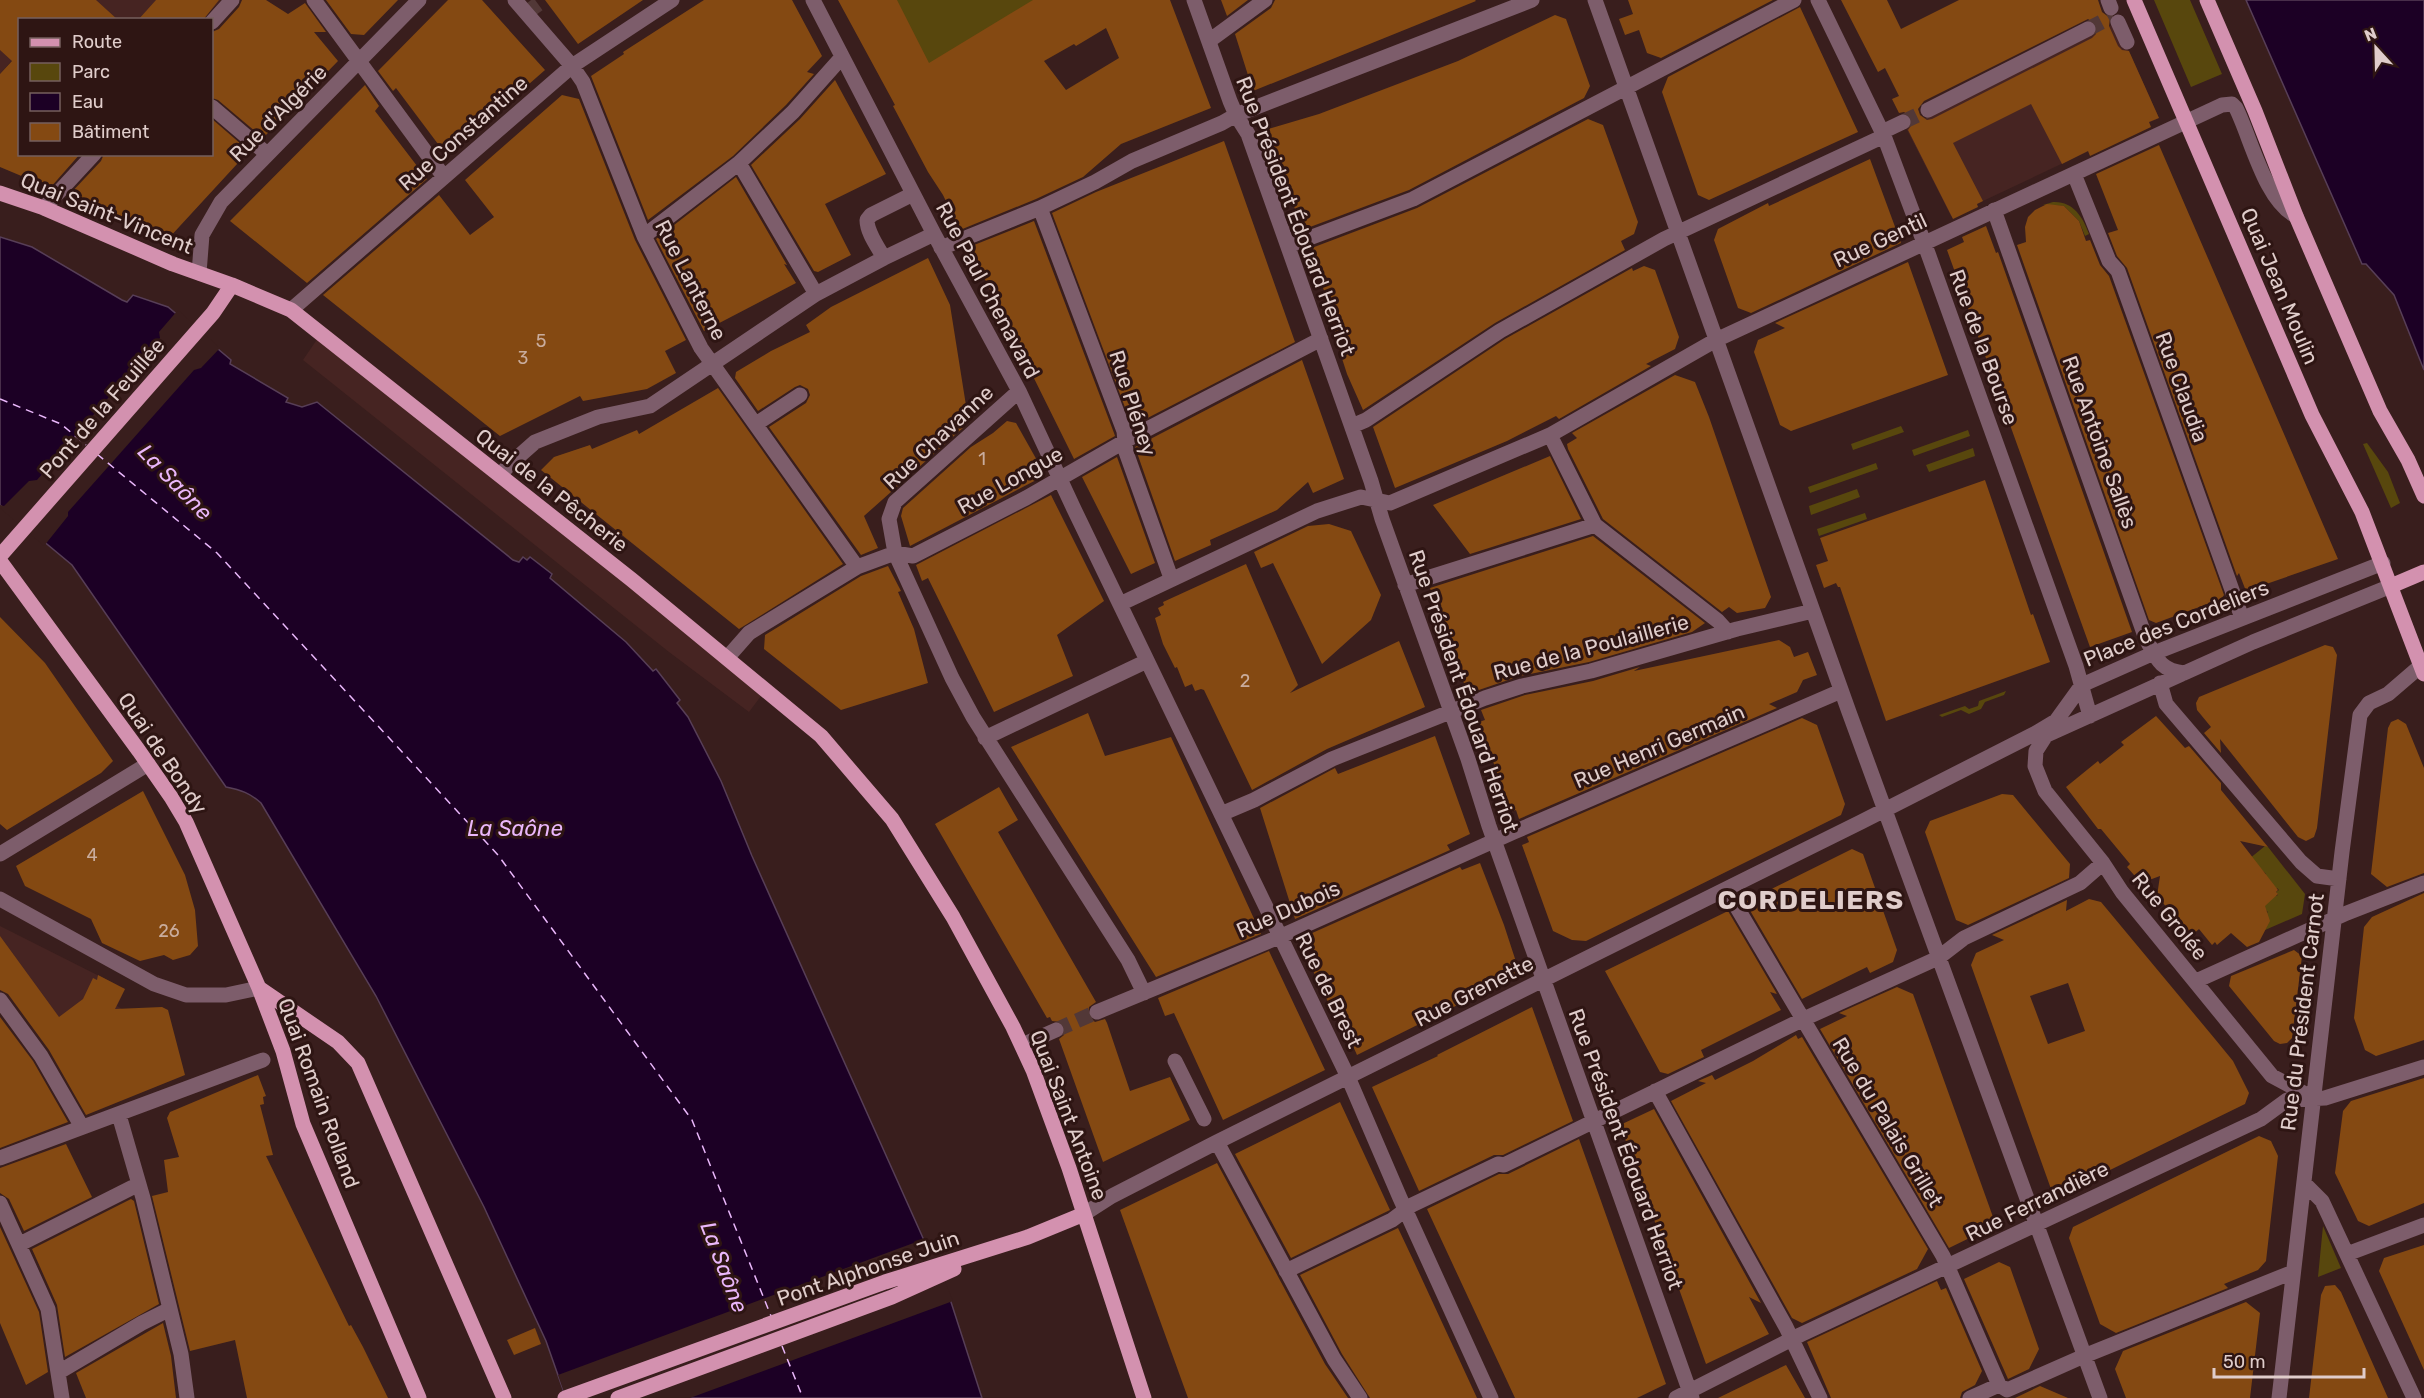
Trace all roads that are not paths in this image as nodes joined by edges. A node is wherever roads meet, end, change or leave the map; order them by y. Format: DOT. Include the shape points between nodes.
graph roads {
  1 [pos="232,0"];
  2 [pos="314,0"];
  3 [pos="419,0"];
  4 [pos="515,0"];
  5 [pos="672,0"];
  6 [pos="813,0"];
  7 [pos="1194,0"];
  8 [pos="1265,0"];
  9 [pos="1532,0"];
  10 [pos="1595,0"];
  11 [pos="1794,0"];
  12 [pos="1818,0"];
  13 [pos="2134,0"];
  14 [pos="2207,0"];
  15 [pos="2112,10"];
  16 [pos="213,21"];
  17 [pos="2088,29"];
  18 [pos="1209,41"];
  19 [pos="2127,42"];
  20 [pos="842,57"];
  21 [pos="360,61"];
  22 [pos="572,66"];
  23 [pos="1626,87"];
  24 [pos="213,108"];
  25 [pos="1928,110"];
  26 [pos="1236,115"];
  27 [pos="2187,121"];
  28 [pos="1903,122"];
  29 [pos="1883,134"];
  30 [pos="267,154"];
  31 [pos="92,156"];
  32 [pos="739,163"];
  33 [pos="2074,174"];
  34 [pos="444,177"];
  35 [pos="0,193"];
  36 [pos="913,194"];
  37 [pos="44,207"];
  38 [pos="1040,208"];
  39 [pos="1994,210"];
  40 [pos="2296,216"];
  41 [pos="1678,232"];
  42 [pos="644,236"];
  43 [pos="938,241"];
  44 [pos="1923,242"];
  45 [pos="1288,246"];
  46 [pos="884,258"];
  47 [pos="199,273"];
  48 [pos="232,285"];
  49 [pos="816,294"];
  50 [pos="291,310"];
  51 [pos="1321,339"];
  52 [pos="1716,340"];
  53 [pos="712,364"];
  54 [pos="1019,391"];
  55 [pos="800,395"];
  56 [pos="756,423"];
  57 [pos="1352,426"];
  58 [pos="1550,435"];
  59 [pos="1127,441"];
  60 [pos="500,476"];
  61 [pos="1059,477"];
  62 [pos="2424,496"];
  63 [pos="1377,500"];
  64 [pos="1595,525"];
  65 [pos="895,553"];
  66 [pos="0,556"];
  67 [pos="0,561"];
  68 [pos="2383,563"];
  69 [pos="857,567"];
  70 [pos="2424,572"];
  71 [pos="1171,578"];
  72 [pos="1405,585"];
  73 [pos="2391,586"];
  74 [pos="1120,604"];
  75 [pos="1813,611"];
  76 [pos="2242,618"];
  77 [pos="1728,632"];
  78 [pos="2154,653"];
  79 [pos="727,658"];
  80 [pos="1148,661"];
  81 [pos="2423,668"];
  82 [pos="2184,673"];
  83 [pos="2160,683"];
  84 [pos="2082,685"];
  85 [pos="1841,690"];
  86 [pos="1451,711"];
  87 [pos="2090,716"];
  88 [pos="2056,721"];
  89 [pos="2043,736"];
  90 [pos="985,738"];
  91 [pos="2004,749"];
  92 [pos="148,764"];
  93 [pos="2035,766"];
  94 [pos="855,775"];
  95 [pos="1885,809"];
  96 [pos="1221,814"];
  97 [pos="1494,840"];
  98 [pos="0,854"];
  99 [pos="2103,863"];
  100 [pos="2339,879"];
  101 [pos="2424,884"];
  102 [pos="1726,888"];
  103 [pos="0,899"];
  104 [pos="2334,920"];
  105 [pos="1279,937"];
  106 [pos="1938,958"];
  107 [pos="1543,980"];
  108 [pos="2196,981"];
  109 [pos="259,988"];
  110 [pos="1144,993"];
  111 [pos="0,1000"];
  112 [pos="1097,1012"];
  113 [pos="1803,1020"];
  114 [pos="1056,1030"];
  115 [pos="1022,1045"];
  116 [pos="262,1060"];
  117 [pos="1175,1061"];
  118 [pos="2424,1067"];
  119 [pos="1348,1077"];
  120 [pos="1655,1091"];
  121 [pos="2313,1098"];
  122 [pos="119,1115"];
  123 [pos="1204,1119"];
  124 [pos="1593,1121"];
  125 [pos="82,1127"];
  126 [pos="1217,1142"];
  127 [pos="0,1158"];
  128 [pos="2304,1183"];
  129 [pos="139,1184"];
  130 [pos="0,1203"];
  131 [pos="1406,1210"];
  132 [pos="1084,1214"];
  133 [pos="2036,1224"];
  134 [pos="2424,1225"];
  135 [pos="1015,1242"];
  136 [pos="20,1244"];
  137 [pos="2347,1254"];
  138 [pos="1947,1266"];
  139 [pos="1286,1271"];
  140 [pos="2293,1272"];
  141 [pos="170,1310"];
  142 [pos="1792,1340"];
  143 [pos="2084,1356"];
  144 [pos="59,1372"];
  145 [pos="1999,1385"];
  146 [pos="1686,1396"];
  147 [pos="62,1398"];
  148 [pos="187,1398"];
  149 [pos="419,1398"];
  150 [pos="504,1398"];
  151 [pos="565,1398"];
  152 [pos="618,1398"];
  153 [pos="1144,1398"];
  154 [pos="1360,1398"];
  155 [pos="1491,1398"];
  156 [pos="1820,1398"];
  157 [pos="1970,1398"];
  158 [pos="2100,1398"];
  159 [pos="2279,1398"];
  160 [pos="2414,1398"];
  1 -- 16 [label="street"];
  2 -- 21 [label="street"];
  3 -- 21 [label="street, Rue d'Algérie"];
  4 -- 22 [label="street, Rue Lanterne"];
  5 -- 22 [label="street, Rue Constantine"];
  6 -- 20 [label="street, Rue Paul Chenavard"];
  7 -- 18 [label="street, Rue Président Édouard Herriot"];
  8 -- 18 [label="street"];
  9 -- 26 [label="street"];
  10 -- 23 [label="street"];
  11 -- 23 [label="street"];
  12 -- 29 [label="street, Rue de la Bourse"];
  13 -- 27 [label="main road, Quai Jean Moulin"];
  14 -- 40 [label="main road, Quai Jean Moulin"];
  15 -- 19 [label="street"];
  17 -- 25 [label="street"];
  18 -- 26 [label="street, Rue Président Édouard Herriot"];
  20 -- 32 [label="street" via="793,112"];
  20 -- 36 [label="street, Rue Paul Chenavard"];
  21 -- 30 [label="street, Rue d'Algérie"];
  21 -- 34 [label="street"];
  22 -- 34 [label="street, Rue Constantine"];
  22 -- 42 [label="street, Rue Lanterne" via="586,90"];
  23 -- 41 [label="street"];
  23 -- 45 [label="street" via="1413,198"];
  24 -- 30 [label="street"];
  26 -- 38 [label="street" via="1132,161"];
  26 -- 45 [label="street, Rue Président Édouard Herriot" via="1248,134"];
  27 -- 33 [label="street, Rue Gentil"];
  27 -- 40 [label="street, Rue Gentil" via="2232,104 2271,189 2281,206"];
  27 -- 68 [label="main road, Quai Jean Moulin" via="2312,415 2362,512"];
  28 -- 29 [label="street"];
  29 -- 41 [label="street"];
  29 -- 44 [label="street, Rue de la Bourse"];
  30 -- 47 [label="street, Rue d'Algérie" via="221,202 206,225"];
  31 -- 37 [label="street"];
  32 -- 42 [label="street"];
  32 -- 49 [label="street"];
  33 -- 39 [label="street, Rue Gentil"];
  33 -- 76 [label="street, Rue Claudia" via="2109,261 2118,272"];
  34 -- 50 [label="street, Rue Constantine"];
  35 -- 37 [label="main road, Quai Saint-Vincent"];
  36 -- 43 [label="street, Rue Paul Chenavard"];
  36 -- 46 [label="street" via="867,220"];
  37 -- 47 [label="main road, Quai Saint-Vincent"];
  38 -- 43 [label="street"];
  38 -- 59 [label="street, Rue Pléney"];
  39 -- 44 [label="street, Rue Gentil"];
  39 -- 78 [label="street, Rue Antoine Sallès"];
  40 -- 62 [label="main road, Quai Jean Moulin" via="2380,411"];
  41 -- 52 [label="street"];
  41 -- 57 [label="street" via="1500,331"];
  42 -- 53 [label="street, Rue Lanterne"];
  43 -- 46 [label="street"];
  43 -- 54 [label="street, Rue Paul Chenavard"];
  44 -- 52 [label="street, Rue Gentil"];
  44 -- 84 [label="street, Rue de la Bourse"];
  45 -- 51 [label="street, Rue Président Édouard Herriot"];
  46 -- 49 [label="street"];
  47 -- 48 [label="main road, Quai de la Pêcherie"];
  48 -- 50 [label="main road, Quai de la Pêcherie"];
  48 -- 66 [label="main road, Pont de la Feuillée"];
  49 -- 53 [label="street"];
  50 -- 60 [label="main road, Quai de la Pêcherie"];
  51 -- 57 [label="street, Rue Président Édouard Herriot"];
  51 -- 59 [label="street, Rue Longue"];
  52 -- 58 [label="street, Rue Gentil"];
  52 -- 75 [label="street"];
  53 -- 56 [label="street, Rue Lanterne"];
  53 -- 60 [label="street" via="650,406 598,417 535,442"];
  54 -- 61 [label="street, Rue Paul Chenavard"];
  54 -- 65 [label="street, Rue Chavanne" via="895,502 890,519"];
  55 -- 56 [label="street"];
  56 -- 69 [label="street, Rue Lanterne"];
  57 -- 63 [label="street, Rue Président Édouard Herriot"];
  58 -- 63 [label="street, Rue Gentil" via="1390,503"];
  58 -- 64 [label="street"];
  59 -- 61 [label="street, Rue Longue"];
  59 -- 71 [label="street, Rue Pléney" via="1126,452"];
  60 -- 79 [label="main road, Quai de la Pêcherie"];
  61 -- 65 [label="street, Rue Longue" via="912,556"];
  61 -- 74 [label="street, Rue Paul Chenavard"];
  63 -- 71 [label="street, Rue Gentil" via="1361,497 1317,511"];
  63 -- 72 [label="street, Rue Président Édouard Herriot"];
  64 -- 72 [label="street"];
  64 -- 77 [label="street"];
  65 -- 69 [label="street, Rue Longue"];
  65 -- 90 [label="street, Rue Chavanne" via="954,684"];
  67 -- 92 [label="main road, Quai de Bondy"];
  68 -- 73 [label="main road, Quai Jean Moulin"];
  68 -- 76 [label="street, Place des Cordeliers"];
  69 -- 79 [label="street, Rue Longue" via="749,633"];
  70 -- 73 [label="main road"];
  71 -- 74 [label="street, Rue Gentil"];
  72 -- 86 [label="street, Rue Président Édouard Herriot"];
  73 -- 81 [label="main road, Quai Jean Moulin"];
  73 -- 82 [label="street, Place des Cordeliers"];
  74 -- 80 [label="street, Rue de Brest"];
  75 -- 77 [label="street, Rue de la Poulaillerie"];
  75 -- 85 [label="street"];
  76 -- 78 [label="street, Place des Cordeliers"];
  77 -- 86 [label="street, Rue de la Poulaillerie" via="1522,686"];
  78 -- 82 [label="street, Rue Antoine Sallès" via="2164,667"];
  78 -- 84 [label="street, Place des Cordeliers"];
  79 -- 94 [label="main road, Quai de la Pêcherie" via="825,739"];
  80 -- 90 [label="street"];
  80 -- 96 [label="street, Rue de Brest"];
  81 -- 100 [label="street, Rue du Président Carnot" via="2369,703 2360,715"];
  82 -- 83 [label="street, Place des Cordeliers"];
  83 -- 87 [label="street, Place des Cordeliers"];
  83 -- 100 [label="street" via="2166,704 2301,862 2317,876"];
  84 -- 87 [label="street, Rue de la Bourse"];
  84 -- 88 [label="street, Place des Cordeliers"];
  85 -- 95 [label="street"];
  85 -- 97 [label="street, Rue Henri Germain"];
  86 -- 96 [label="street, Rue de la Poulaillerie" via="1332,759"];
  86 -- 97 [label="street, Rue Président Édouard Herriot"];
  87 -- 89 [label="street, Place des Cordeliers"];
  88 -- 89 [label="street"];
  88 -- 91 [label="street, Place des Cordeliers"];
  89 -- 91 [label="street, Place des Cordeliers"];
  89 -- 93 [label="street"];
  90 -- 110 [label="street, Rue Chavanne" via="1128,960"];
  91 -- 93 [label="street" via="2026,754"];
  91 -- 95 [label="street, Place des Cordeliers"];
  92 -- 98 [label="street"];
  92 -- 109 [label="main road, Quai de Bondy" via="186,822"];
  93 -- 99 [label="street, Rue Grolée" via="2045,791"];
  94 -- 115 [label="main road, Quai Saint Antoine" via="912,850"];
  95 -- 102 [label="street, Rue Grenette"];
  95 -- 106 [label="street"];
  96 -- 105 [label="street, Rue de Brest"];
  97 -- 105 [label="street, Rue Dubois"];
  97 -- 107 [label="street, Rue Président Édouard Herriot"];
  99 -- 106 [label="street" via="2080,883 1964,938"];
  99 -- 108 [label="street, Rue Grolée" via="2122,892"];
  100 -- 104 [label="street, Rue du Président Carnot"];
  101 -- 104 [label="street"];
  102 -- 107 [label="street, Rue Grenette"];
  102 -- 113 [label="street, Rue du Palais Grillet"];
  103 -- 109 [label="street" via="154,984 196,996"];
  104 -- 108 [label="street"];
  104 -- 121 [label="street, Rue du Président Carnot"];
  105 -- 110 [label="street, Rue Dubois"];
  105 -- 119 [label="street, Rue de Brest"];
  106 -- 113 [label="street"];
  106 -- 133 [label="street"];
  107 -- 119 [label="street, Rue Grenette"];
  107 -- 124 [label="street, Rue Président Édouard Herriot"];
  108 -- 121 [label="street, Rue Grolée" via="2272,1076"];
  109 -- 149 [label="main road, Quai Romain Rolland" via="283,1051 303,1124"];
  109 -- 150 [label="main road, Quai Romain Rolland" via="338,1042 358,1063"];
  110 -- 112 [label="street, Rue Dubois"];
  111 -- 125 [label="street" via="41,1056"];
  113 -- 120 [label="street"];
  113 -- 138 [label="street, Rue du Palais Grillet"];
  114 -- 115 [label="street"];
  115 -- 132 [label="main road, Quai Saint Antoine"];
  116 -- 122 [label="street"];
  117 -- 123 [label="street"];
  118 -- 121 [label="street, Rue Ferrandière" via="2342,1094"];
  119 -- 126 [label="street, Rue Grenette"];
  119 -- 131 [label="street, Rue de Brest"];
  120 -- 124 [label="street"];
  120 -- 142 [label="street"];
  121 -- 128 [label="street, Rue du Président Carnot"];
  121 -- 133 [label="street, Rue Ferrandière" via="2288,1100 2261,1119"];
  122 -- 125 [label="street"];
  122 -- 129 [label="street"];
  124 -- 131 [label="street"];
  124 -- 146 [label="street, Rue Président Édouard Herriot"];
  125 -- 127 [label="street"];
  126 -- 132 [label="street, Rue Grenette"];
  126 -- 139 [label="street"];
  128 -- 137 [label="street" via="2322,1202"];
  128 -- 140 [label="street, Rue du Président Carnot"];
  129 -- 136 [label="street"];
  129 -- 141 [label="street"];
  130 -- 136 [label="street"];
  131 -- 139 [label="street"];
  131 -- 155 [label="street, Rue de Brest"];
  132 -- 135 [label="main road, Pont Alphonse Juin"];
  132 -- 153 [label="main road, Quai Saint Antoine"];
  133 -- 138 [label="street, Rue Ferrandière"];
  133 -- 143 [label="street"];
  134 -- 137 [label="street"];
  135 -- 151 [label="main road, Pont Alphonse Juin" via="885,1282"];
  135 -- 152 [label="main road, Pont Alphonse Juin" via="892,1297"];
  136 -- 144 [label="street" via="48,1309"];
  137 -- 160 [label="street"];
  138 -- 142 [label="street, Rue Ferrandière"];
  138 -- 145 [label="street, Rue du Palais Grillet"];
  139 -- 154 [label="street"];
  140 -- 143 [label="street"];
  140 -- 159 [label="street, Rue du Président Carnot"];
  141 -- 144 [label="street"];
  141 -- 148 [label="street"];
  142 -- 146 [label="street, Rue Ferrandière"];
  142 -- 156 [label="street"];
  143 -- 145 [label="street" via="2007,1390"];
  143 -- 158 [label="street"];
  144 -- 147 [label="street"];
  145 -- 157 [label="street"];
}
